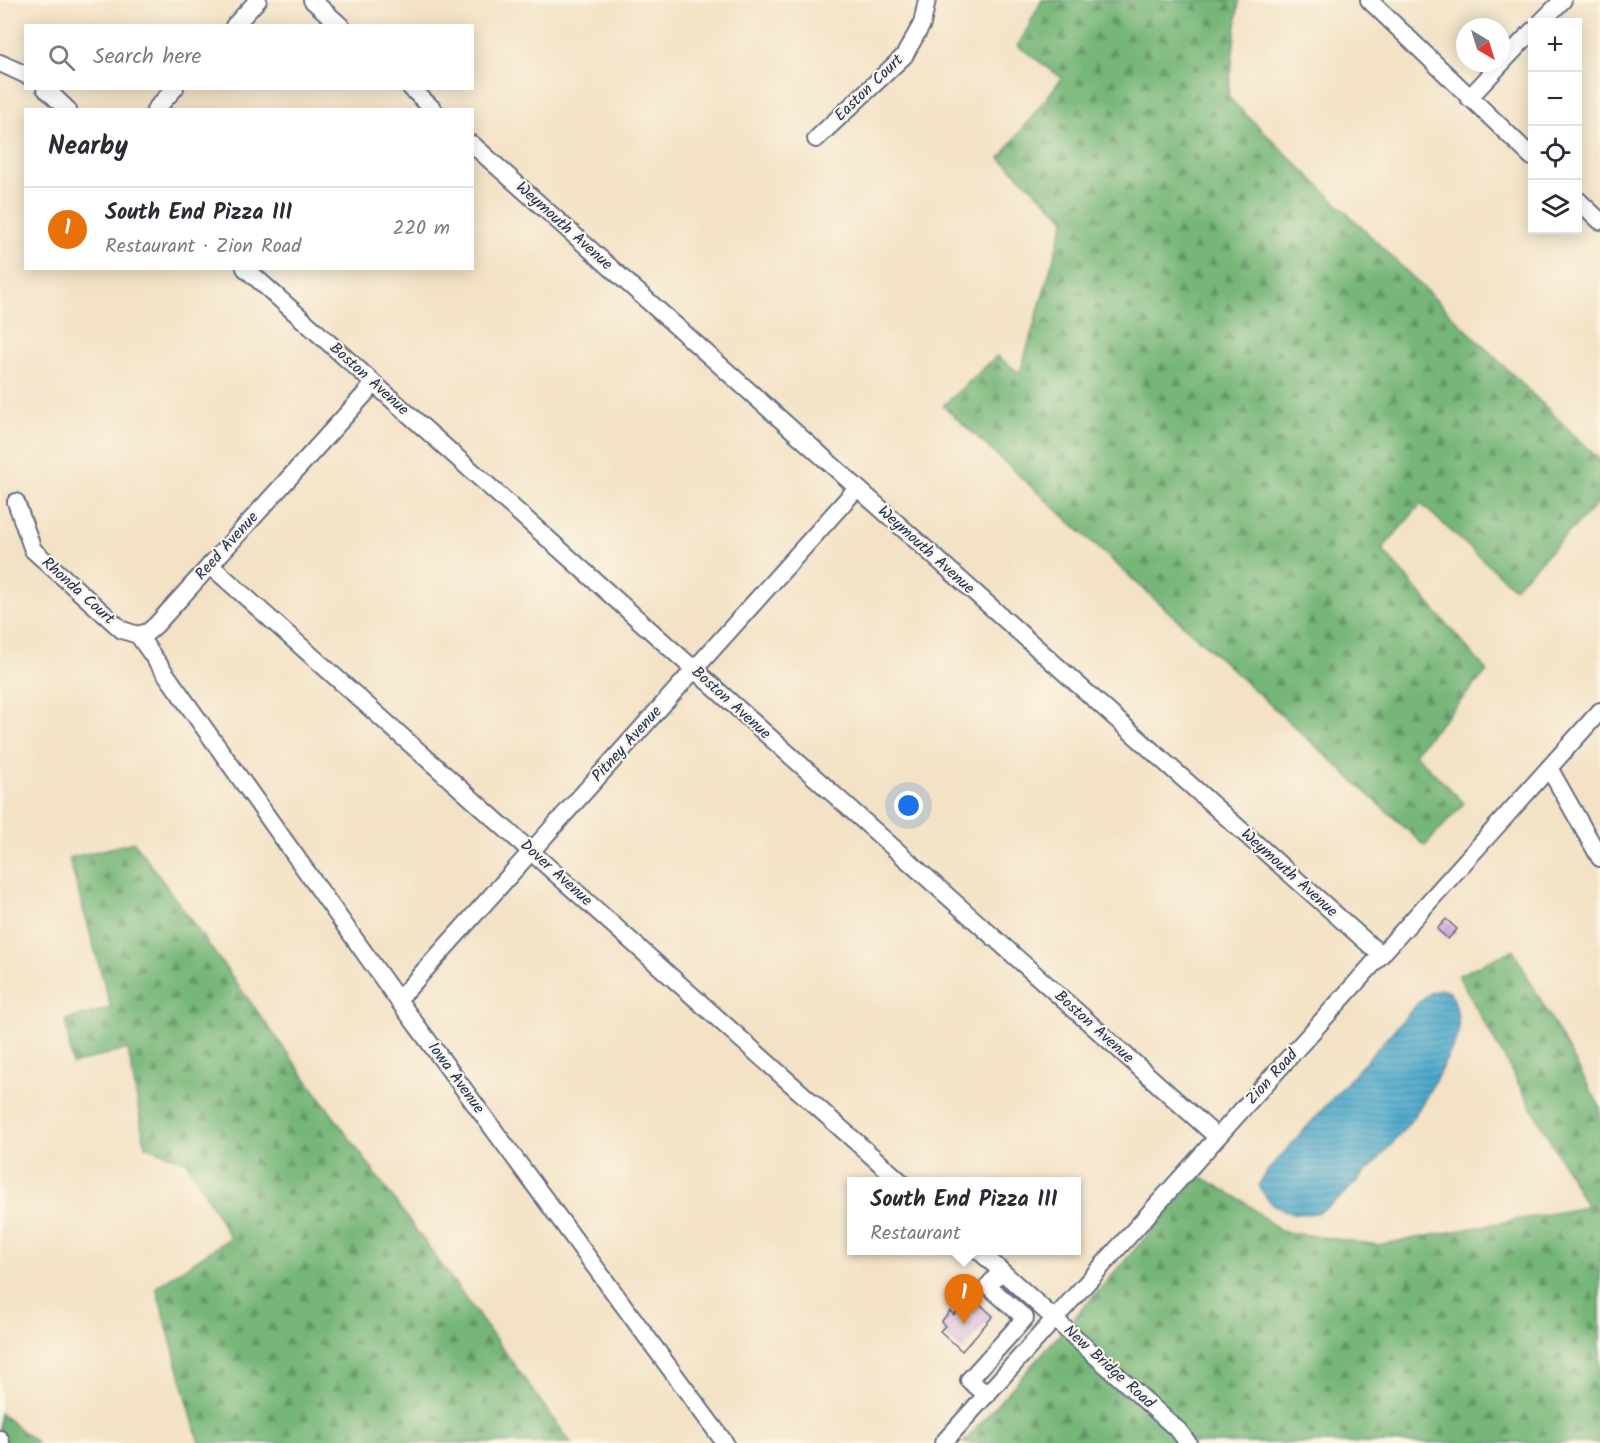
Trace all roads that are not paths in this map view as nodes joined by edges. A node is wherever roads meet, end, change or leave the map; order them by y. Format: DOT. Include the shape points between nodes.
graph roads {
  1 [pos="258,0"];
  2 [pos="312,0"];
  3 [pos="927,0"];
  4 [pos="1369,0"];
  5 [pos="1563,0"];
  6 [pos="1545,18"];
  7 [pos="236,24"];
  8 [pos="339,24"];
  9 [pos="1528,37"];
  10 [pos="0,63"];
  11 [pos="24,74"];
  12 [pos="47,90"];
  13 [pos="173,90"];
  14 [pos="413,90"];
  15 [pos="1469,98"];
  16 [pos="66,108"];
  17 [pos="157,108"];
  18 [pos="432,108"];
  19 [pos="816,138"];
  20 [pos="474,146"];
  21 [pos="1528,152"];
  22 [pos="1582,204"];
  23 [pos="1600,221"];
  24 [pos="247,270"];
  25 [pos="374,384"];
  26 [pos="856,488"];
  27 [pos="16,502"];
  28 [pos="210,565"];
  29 [pos="138,635"];
  30 [pos="694,669"];
  31 [pos="1600,711"];
  32 [pos="1549,768"];
  33 [pos="531,852"];
  34 [pos="1600,858"];
  35 [pos="1381,955"];
  36 [pos="398,1000"];
  37 [pos="1217,1137"];
  38 [pos="895,1177"];
  39 [pos="983,1255"];
  40 [pos="1001,1271"];
  41 [pos="1055,1318"];
  42 [pos="1019,1324"];
  43 [pos="1036,1339"];
  44 [pos="987,1395"];
  45 [pos="725,1443"];
  46 [pos="943,1443"];
  47 [pos="1188,1443"];
  1 -- 7 [label="street"];
  2 -- 8 [label="street"];
  3 -- 19 [label="street, Easton Court" via="922,24 904,56"];
  4 -- 15 [label="street"];
  5 -- 6 [label="street"];
  9 -- 15 [label="street"];
  10 -- 11 [label="street"];
  12 -- 16 [label="street"];
  13 -- 17 [label="street"];
  14 -- 18 [label="street"];
  15 -- 21 [label="street"];
  20 -- 26 [label="street, Weymouth Avenue"];
  22 -- 23 [label="street"];
  24 -- 25 [label="street, Boston Avenue"];
  25 -- 28 [label="street, Reed Avenue"];
  25 -- 30 [label="street, Boston Avenue"];
  26 -- 30 [label="street, Pitney Avenue"];
  26 -- 35 [label="street, Weymouth Avenue"];
  27 -- 29 [label="street, Rhonda Court" via="33,550 122,630"];
  28 -- 29 [label="street, Reed Avenue" via="156,625"];
  28 -- 33 [label="street, Dover Avenue"];
  29 -- 36 [label="street, Iowa Avenue"];
  30 -- 33 [label="street, Pitney Avenue"];
  30 -- 37 [label="street, Boston Avenue"];
  31 -- 32 [label="street, Zion Road"];
  32 -- 34 [label="street"];
  32 -- 35 [label="street, Zion Road"];
  33 -- 36 [label="street, Pitney Avenue"];
  33 -- 38 [label="street, Dover Avenue"];
  35 -- 37 [label="street, Zion Road"];
  36 -- 45 [label="street, Iowa Avenue"];
  37 -- 41 [label="street, Zion Road"];
  39 -- 40 [label="street"];
  40 -- 41 [label="street"];
  40 -- 42 [label="street" via="988,1286 1024,1318"];
  41 -- 43 [label="street, Zion Road"];
  41 -- 47 [label="street, New Bridge Road"];
  42 -- 43 [label="street"];
  42 -- 44 [label="street" via="969,1380"];
  43 -- 44 [label="street, Zion Road"];
  44 -- 46 [label="street, Zion Road"];
}
